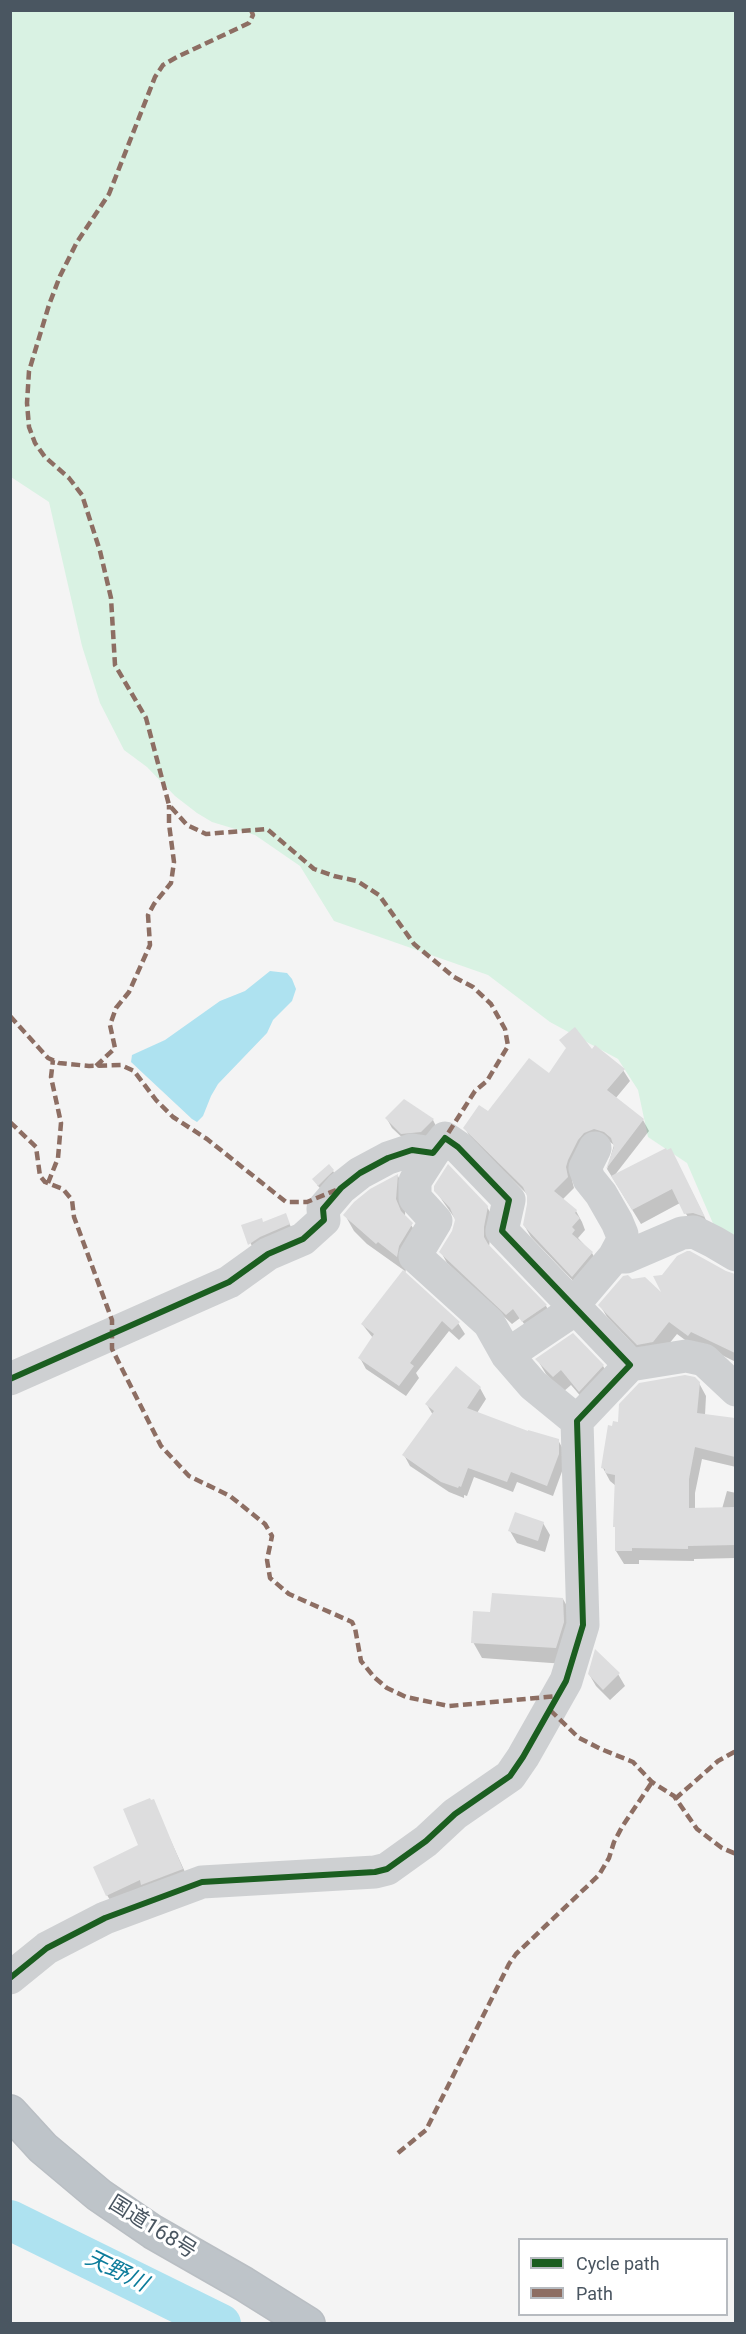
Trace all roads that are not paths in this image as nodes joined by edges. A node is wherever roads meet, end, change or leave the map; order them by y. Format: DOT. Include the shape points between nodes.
graph roads {
  1 [pos="595,1148"];
  2 [pos="433,1153"];
  3 [pos="735,1255"];
  4 [pos="614,1257"];
  5 [pos="575,1306"];
  6 [pos="507,1354"];
  7 [pos="630,1365"];
  8 [pos="10,1379"];
  9 [pos="735,1390"];
  10 [pos="577,1421"];
  11 [pos="10,1978"];
  12 [pos="10,2112"];
  13 [pos="308,2324"];
  1 -- 4 [label="street" via="585,1168 622,1234"];
  2 -- 5 [label="street" via="445,1138 509,1200 502,1231"];
  2 -- 6 [label="street" via="414,1181 415,1198 436,1221 415,1256 489,1323"];
  2 -- 8 [label="street" via="412,1150 360,1173 341,1188 323,1209 324,1220 303,1239 268,1254 229,1282"];
  3 -- 4 [label="street" via="694,1233 682,1233 642,1252"];
  4 -- 5 [label="street"];
  5 -- 6 [label="street"];
  5 -- 7 [label="street"];
  6 -- 10 [label="street" via="533,1385"];
  7 -- 9 [label="street" via="686,1356 704,1360"];
  7 -- 10 [label="street"];
  10 -- 11 [label="street" via="583,1625 566,1681 510,1776 387,1869 201,1882 105,1918 47,1948"];
  12 -- 13 [label="highway, 国道168号" via="43,2148 99,2195 153,2232"];
}
